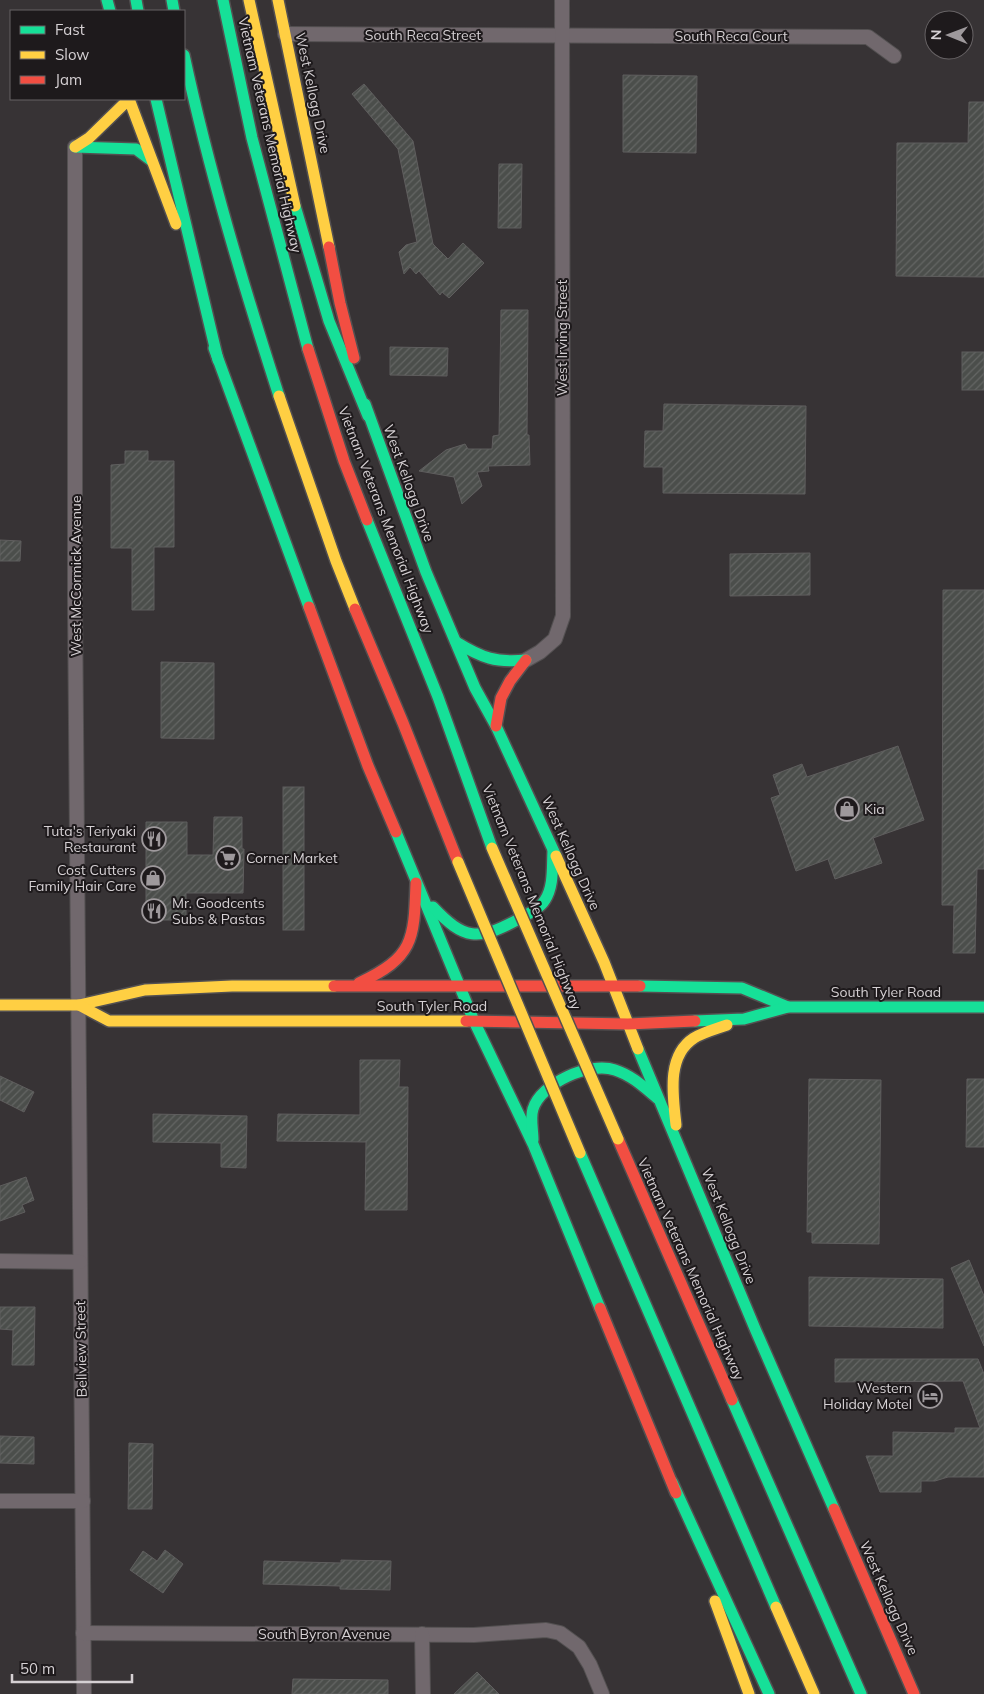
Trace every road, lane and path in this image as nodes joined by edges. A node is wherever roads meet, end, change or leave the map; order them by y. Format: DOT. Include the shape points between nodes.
graph roads {
  1 [pos="223,0"];
  2 [pos="249,0"];
  3 [pos="278,0"];
  4 [pos="562,0"];
  5 [pos="285,34"];
  6 [pos="562,35"];
  7 [pos="894,56"];
  8 [pos="185,60"];
  9 [pos="128,100"];
  10 [pos="129,100"];
  11 [pos="156,100"];
  12 [pos="76,147"];
  13 [pos="152,161"];
  14 [pos="218,360"];
  15 [pos="368,416"];
  16 [pos="456,642"];
  17 [pos="526,660"];
  18 [pos="496,726"];
  19 [pos="553,848"];
  20 [pos="416,877"];
  21 [pos="423,894"];
  22 [pos="354,985"];
  23 [pos="460,985"];
  24 [pos="613,985"];
  25 [pos="0,1005"];
  26 [pos="79,1005"];
  27 [pos="788,1007"];
  28 [pos="984,1007"];
  29 [pos="744,1019"];
  30 [pos="474,1021"];
  31 [pos="628,1024"];
  32 [pos="658,1099"];
  33 [pos="533,1144"];
  34 [pos="679,1144"];
  35 [pos="0,1261"];
  36 [pos="80,1262"];
  37 [pos="672,1482"];
  38 [pos="0,1501"];
  39 [pos="83,1501"];
  40 [pos="84,1633"];
  41 [pos="422,1634"];
  42 [pos="84,1694"];
  43 [pos="423,1694"];
  44 [pos="602,1694"];
  45 [pos="749,1694"];
  46 [pos="769,1694"];
  47 [pos="814,1694"];
  48 [pos="861,1694"];
  49 [pos="914,1694"];
  1 -- 48 [label="main road, Vietnam Veterans Memorial Highway, bridge" via="252,138 304,334 344,461 438,697 492,848"];
  2 -- 15 [label="main road" via="290,189 329,320"];
  3 -- 5 [label="main road, West Kellogg Drive"];
  4 -- 6 [label="street, West Irving Street"];
  5 -- 6 [label="street, South Reca Street"];
  5 -- 15 [label="main road, West Kellogg Drive" via="340,303"];
  6 -- 7 [label="street, South Reca Court" via="868,37"];
  6 -- 17 [label="street, West Irving Street" via="562,616 555,639"];
  8 -- 47 [label="main road, bridge" via="242,282 336,561 580,1153"];
  9 -- 12 [label="main road"];
  10 -- 13 [label="main road"];
  11 -- 14 [label="main road"];
  12 -- 13 [label="main road" via="136,149"];
  12 -- 26 [label="street, West McCormick Avenue" via="75,602"];
  13 -- 14 [label="main road" via="180,233"];
  14 -- 20 [label="main road" via="368,766"];
  15 -- 16 [label="main road, West Kellogg Drive" via="426,572"];
  16 -- 17 [label="main road" via="488,660 503,663"];
  16 -- 18 [label="main road, West Kellogg Drive" via="475,688"];
  17 -- 18 [label="main road" via="501,698"];
  18 -- 19 [label="main road, West Kellogg Drive"];
  19 -- 21 [label="main road" via="547,898 536,909 497,931 480,935 462,933 446,922"];
  19 -- 24 [label="main road, West Kellogg Drive"];
  20 -- 21 [label="main road"];
  20 -- 22 [label="main road" via="414,921 407,949 396,963"];
  21 -- 23 [label="main road"];
  22 -- 23 [label="main road, South Tyler Road"];
  22 -- 26 [label="main road, South Tyler Road" via="145,990"];
  23 -- 24 [label="main road, South Tyler Road"];
  23 -- 30 [label="main road"];
  24 -- 27 [label="main road, South Tyler Road" via="742,988"];
  24 -- 31 [label="main road, West Kellogg Drive"];
  25 -- 26 [label="main road, South Tyler Road"];
  26 -- 30 [label="main road, South Tyler Road" via="109,1021"];
  26 -- 36 [label="street, Bellview Street"];
  27 -- 28 [label="main road, South Tyler Road"];
  27 -- 29 [label="main road, South Tyler Road"];
  29 -- 31 [label="main road, South Tyler Road"];
  29 -- 34 [label="main road" via="693,1038 679,1053 672,1093"];
  30 -- 31 [label="main road, South Tyler Road"];
  30 -- 33 [label="main road"];
  31 -- 32 [label="main road, West Kellogg Drive"];
  32 -- 33 [label="main road" via="635,1079 609,1068 578,1071 543,1092 533,1109"];
  32 -- 34 [label="main road, West Kellogg Drive"];
  33 -- 37 [label="main road"];
  34 -- 49 [label="main road, West Kellogg Drive" via="756,1331"];
  35 -- 36 [label="street"];
  36 -- 39 [label="street, Bellview Street"];
  37 -- 45 [label="main road"];
  37 -- 46 [label="main road"];
  38 -- 39 [label="street"];
  39 -- 40 [label="street, Bellview Street"];
  40 -- 41 [label="street, South Byron Avenue"];
  40 -- 42 [label="street, Bellview Street"];
  41 -- 43 [label="street"];
  41 -- 44 [label="street, South Byron Avenue" via="546,1630 564,1636 579,1647"];
}
